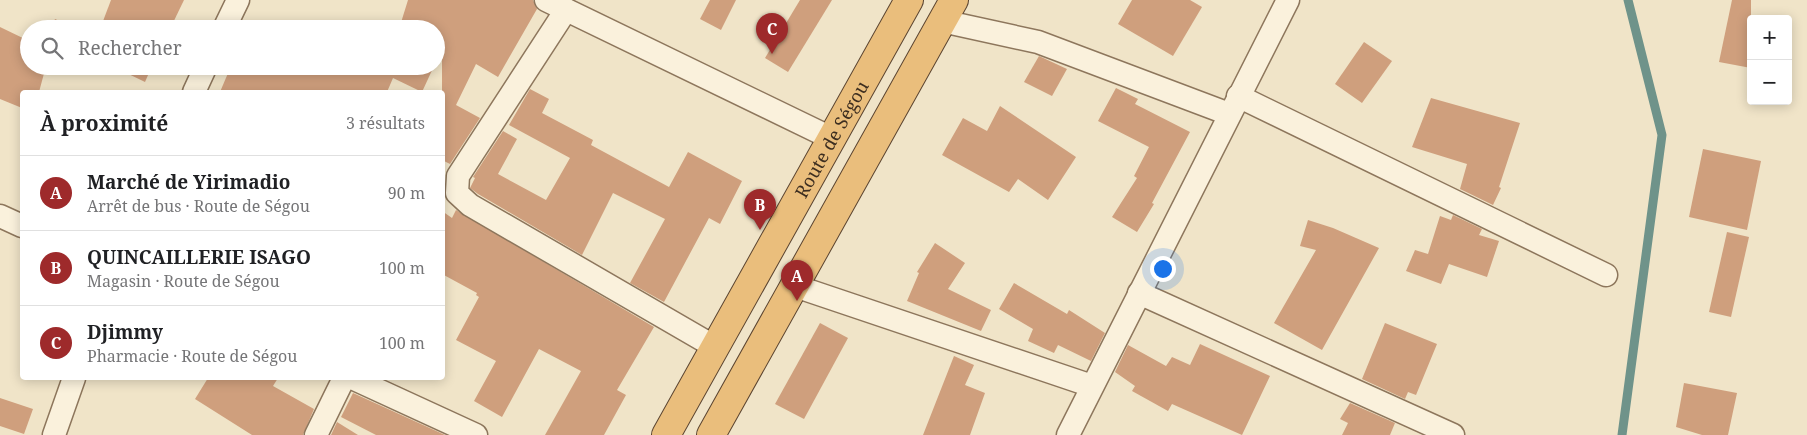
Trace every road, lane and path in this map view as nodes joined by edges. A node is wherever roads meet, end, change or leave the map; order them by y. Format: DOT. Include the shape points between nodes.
graph roads {
  1 [pos="238,0"];
  2 [pos="1288,0"];
  3 [pos="904,2"];
  4 [pos="556,5"];
  5 [pos="948,10"];
  6 [pos="228,20"];
  7 [pos="202,75"];
  8 [pos="195,90"];
  9 [pos="1233,105"];
  10 [pos="831,138"];
  11 [pos="0,216"];
  12 [pos="20,225"];
  13 [pos="1606,275"];
  14 [pos="795,286"];
  15 [pos="1139,293"];
  16 [pos="714,347"];
  17 [pos="73,380"];
  18 [pos="343,380"];
  19 [pos="356,380"];
  20 [pos="1092,386"];
  21 [pos="54,435"];
  22 [pos="316,435"];
  23 [pos="476,435"];
  24 [pos="666,435"];
  25 [pos="711,435"];
  26 [pos="1068,435"];
  27 [pos="1453,435"];
  1 -- 6 [label="street"];
  2 -- 9 [label="street"];
  3 -- 10 [label="highway, Route de Ségou"];
  4 -- 10 [label="street"];
  4 -- 16 [label="street" via="458,176 457,193 470,205"];
  5 -- 9 [label="street"];
  5 -- 14 [label="highway"];
  7 -- 8 [label="street"];
  9 -- 13 [label="street"];
  9 -- 15 [label="street"];
  10 -- 16 [label="highway, Route de Ségou"];
  11 -- 12 [label="street"];
  14 -- 20 [label="street"];
  14 -- 25 [label="highway"];
  15 -- 20 [label="street"];
  15 -- 27 [label="street"];
  16 -- 24 [label="highway, Route de Ségou"];
  17 -- 21 [label="street"];
  18 -- 22 [label="street"];
  19 -- 23 [label="street"];
  20 -- 26 [label="street"];
}
